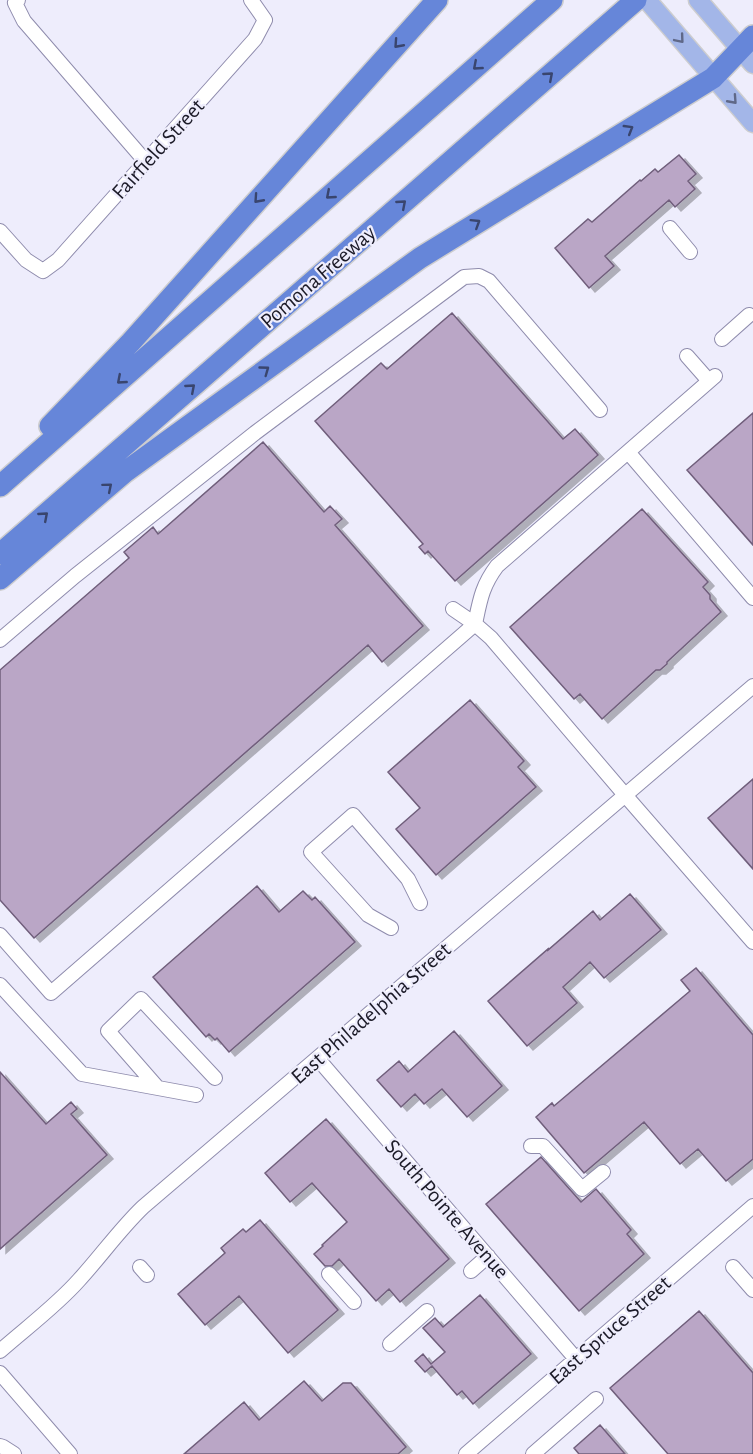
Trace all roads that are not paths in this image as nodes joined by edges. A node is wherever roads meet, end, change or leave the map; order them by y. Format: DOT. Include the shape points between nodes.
graph roads {
  1 [pos="251,0"];
  2 [pos="437,0"];
  3 [pos="552,0"];
  4 [pos="698,0"];
  5 [pos="16,1"];
  6 [pos="637,3"];
  7 [pos="749,50"];
  8 [pos="713,78"];
  9 [pos="753,123"];
  10 [pos="146,162"];
  11 [pos="670,228"];
  12 [pos="0,231"];
  13 [pos="690,252"];
  14 [pos="752,316"];
  15 [pos="722,339"];
  16 [pos="687,356"];
  17 [pos="600,410"];
  18 [pos="628,452"];
  19 [pos="0,478"];
  20 [pos="0,486"];
  21 [pos="0,554"];
  22 [pos="0,579"];
  23 [pos="753,598"];
  24 [pos="453,609"];
  25 [pos="475,624"];
  26 [pos="0,640"];
  27 [pos="753,686"];
  28 [pos="625,795"];
  29 [pos="420,903"];
  30 [pos="391,928"];
  31 [pos="0,935"];
  32 [pos="753,942"];
  33 [pos="0,985"];
  34 [pos="318,1059"];
  35 [pos="215,1078"];
  36 [pos="157,1087"];
  37 [pos="196,1095"];
  38 [pos="531,1146"];
  39 [pos="603,1172"];
  40 [pos="753,1206"];
  41 [pos="488,1256"];
  42 [pos="733,1267"];
  43 [pos="471,1271"];
  44 [pos="329,1274"];
  45 [pos="753,1290"];
  46 [pos="354,1302"];
  47 [pos="427,1311"];
  48 [pos="390,1344"];
  49 [pos="0,1351"];
  50 [pos="576,1359"];
  51 [pos="0,1373"];
  52 [pos="596,1399"];
  53 [pos="0,1446"];
  54 [pos="14,1454"];
  55 [pos="70,1454"];
  56 [pos="466,1454"];
  57 [pos="533,1454"];
  1 -- 10 [label="street, Fairfield Street" via="265,20 255,39"];
  2 -- 19 [label="highway, one-way" via="131,342"];
  3 -- 20 [label="highway, one-way"];
  4 -- 7 [label="main road"];
  5 -- 10 [label="street" via="24,21"];
  6 -- 8 [label="main road, one-way"];
  21 -- 6 [label="highway, Pomona Freeway, one-way"];
  7 -- 8 [label="highway" via="726,63"];
  8 -- 9 [label="main road, one-way"];
  22 -- 8 [label="highway, one-way" via="125,472 420,258"];
  10 -- 12 [label="street, Fairfield Street" via="58,260 42,271 26,260"];
  11 -- 13 [label="street"];
  14 -- 15 [label="street"];
  16 -- 18 [label="street" via="712,378"];
  17 -- 26 [label="street" via="489,281 479,276 464,277 255,433"];
  18 -- 23 [label="street"];
  18 -- 25 [label="street" via="497,566 486,581"];
  24 -- 25 [label="street"];
  25 -- 28 [label="street"];
  25 -- 31 [label="street" via="51,993"];
  27 -- 28 [label="street, East Philadelphia Street"];
  28 -- 32 [label="street"];
  28 -- 34 [label="street, East Philadelphia Street"];
  29 -- 30 [label="street" via="408,879 353,815 311,852 368,915"];
  33 -- 36 [label="street" via="82,1074"];
  34 -- 41 [label="street, South Pointe Avenue"];
  34 -- 49 [label="street, East Philadelphia Street" via="143,1207 72,1288"];
  35 -- 36 [label="street" via="141,999 108,1031"];
  36 -- 37 [label="street"];
  38 -- 39 [label="street" via="543,1146 582,1188"];
  40 -- 50 [label="street, East Spruce Street"];
  41 -- 43 [label="street"];
  41 -- 50 [label="street, South Pointe Avenue"];
  42 -- 45 [label="street"];
  44 -- 46 [label="street"];
  47 -- 48 [label="street"];
  50 -- 56 [label="street, East Spruce Street"];
  51 -- 55 [label="street"];
  52 -- 57 [label="street"];
  53 -- 54 [label="street"];
}
